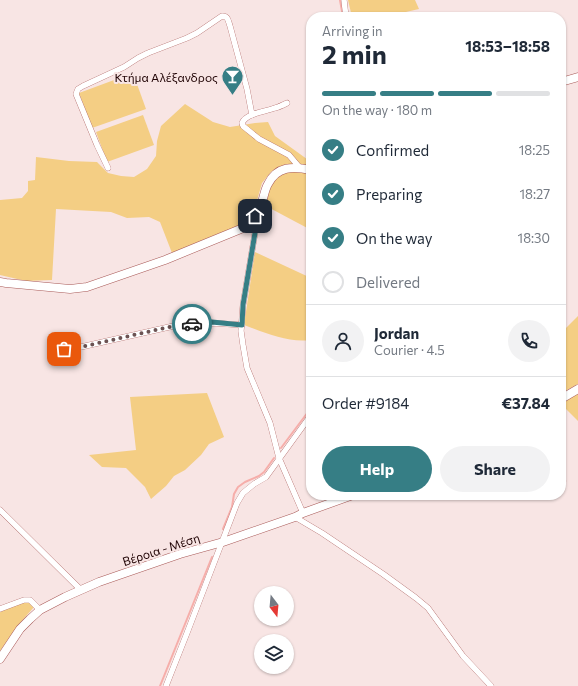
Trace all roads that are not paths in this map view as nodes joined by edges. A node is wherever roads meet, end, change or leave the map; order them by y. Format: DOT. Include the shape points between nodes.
graph roads {
  1 [pos="344,0"];
  2 [pos="345,12"];
  3 [pos="578,77"];
  4 [pos="566,81"];
  5 [pos="287,102"];
  6 [pos="252,115"];
  7 [pos="108,168"];
  8 [pos="301,169"];
  9 [pos="306,170"];
  10 [pos="255,216"];
  11 [pos="0,282"];
  12 [pos="242,325"];
  13 [pos="64,349"];
  14 [pos="578,389"];
  15 [pos="566,396"];
  16 [pos="306,422"];
  17 [pos="279,458"];
  18 [pos="340,500"];
  19 [pos="0,510"];
  20 [pos="299,515"];
  21 [pos="223,542"];
  22 [pos="81,590"];
  23 [pos="0,610"];
  24 [pos="40,610"];
  25 [pos="0,659"];
  26 [pos="166,686"];
  27 [pos="491,686"];
  1 -- 2 [label="street"];
  3 -- 4 [label="street"];
  5 -- 6 [label="street"];
  6 -- 7 [label="street" via="228,18 222,16 187,38 148,53 78,89 76,94"];
  6 -- 8 [label="street" via="245,119 243,126 259,139 289,155"];
  8 -- 9 [label="street"];
  8 -- 10 [label="street" via="285,168 276,172 268,184"];
  10 -- 11 [label="street" via="248,226 165,260 87,287 70,289"];
  10 -- 12 [label="street" via="255,233"];
  12 -- 13 [label="street" via="212,322 178,325"];
  12 -- 17 [label="street" via="247,368 270,423"];
  14 -- 15 [label="street"];
  16 -- 17 [label="street"];
  17 -- 20 [label="street"];
  17 -- 21 [label="street" via="266,477 243,493"];
  18 -- 20 [label="street, Βέροια - Μέση"];
  19 -- 22 [label="street"];
  20 -- 21 [label="street, Βέροια - Μέση"];
  20 -- 27 [label="street" via="428,608 463,656"];
  21 -- 22 [label="street, Βέροια - Μέση" via="180,554"];
  21 -- 26 [label="street"];
  22 -- 24 [label="street, Βέροια - Μέση"];
  23 -- 24 [label="street" via="30,600"];
  24 -- 25 [label="street, Βέροια - Μέση" via="20,629"];
}
